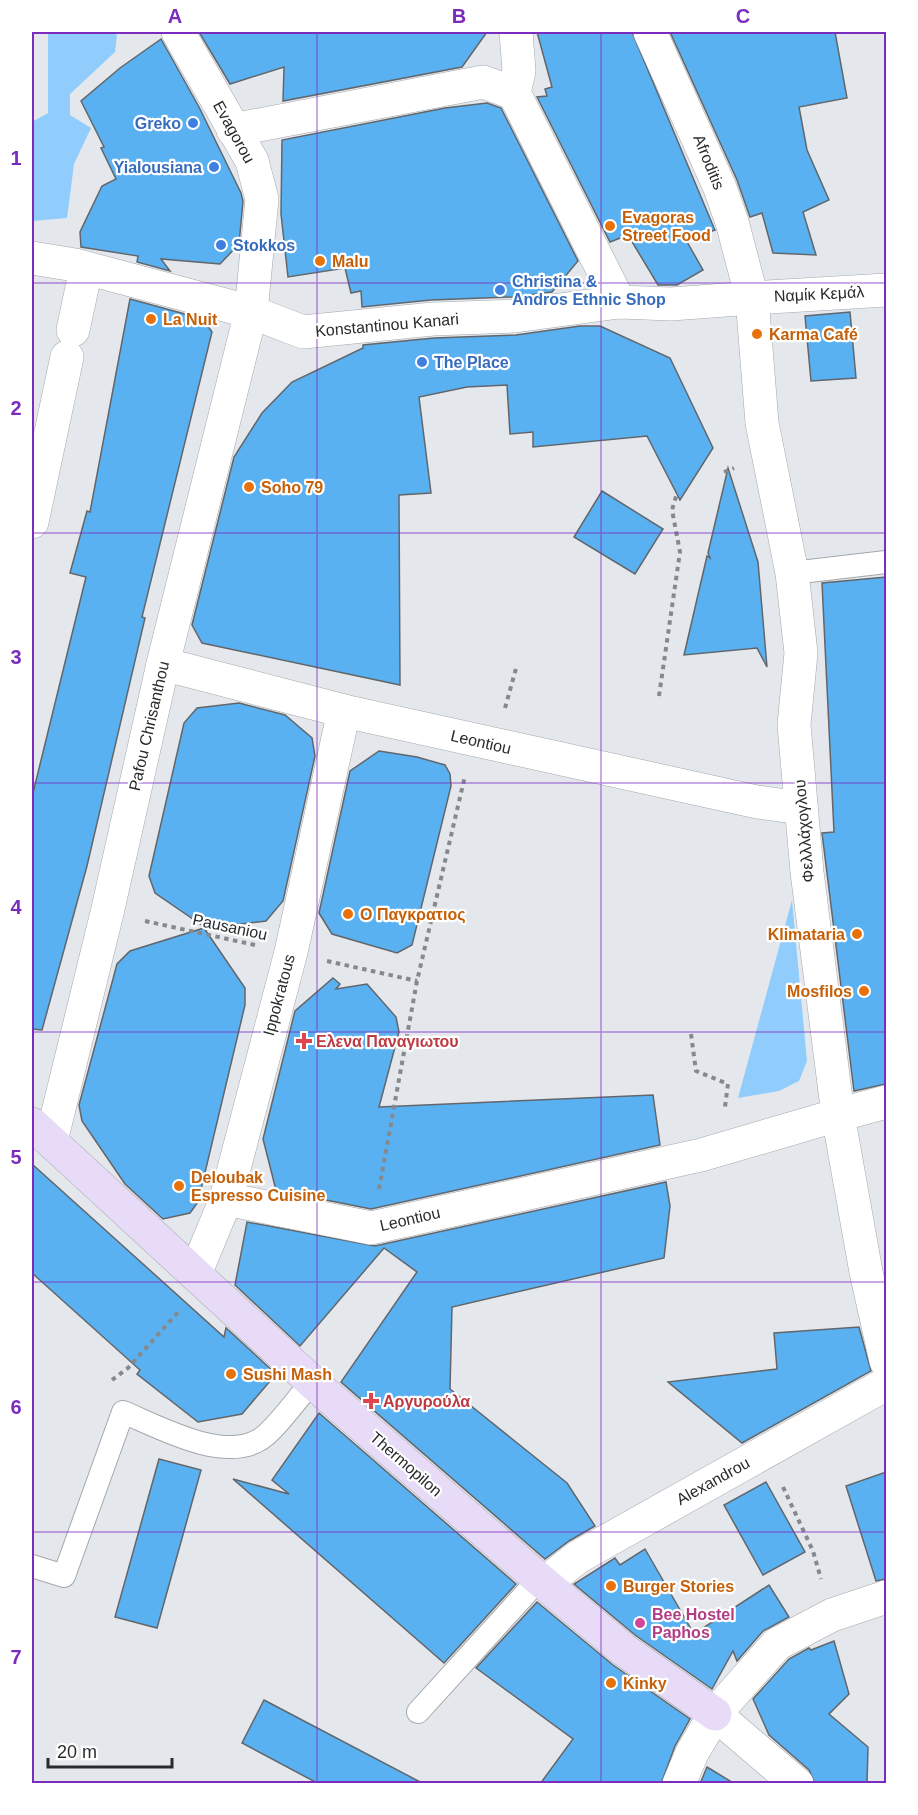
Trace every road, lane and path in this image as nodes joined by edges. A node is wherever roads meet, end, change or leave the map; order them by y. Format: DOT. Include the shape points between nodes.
graph roads {
  1 [pos="178,32"];
  2 [pos="516,32"];
  3 [pos="650,32"];
  4 [pos="514,93"];
  5 [pos="233,130"];
  6 [pos="32,258"];
  7 [pos="86,269"];
  8 [pos="886,290"];
  9 [pos="752,298"];
  10 [pos="619,302"];
  11 [pos="251,312"];
  12 [pos="676,493"];
  13 [pos="32,522"];
  14 [pos="886,562"];
  15 [pos="792,573"];
  16 [pos="163,664"];
  17 [pos="659,696"];
  18 [pos="345,711"];
  19 [pos="473,740"];
  20 [pos="801,808"];
  21 [pos="107,913"];
  22 [pos="291,952"];
  23 [pos="417,981"];
  24 [pos="691,1034"];
  25 [pos="728,1084"];
  26 [pos="886,1102"];
  27 [pos="838,1115"];
  28 [pos="41,1133"];
  29 [pos="225,1199"];
  30 [pos="371,1228"];
  31 [pos="200,1278"];
  32 [pos="886,1361"];
  33 [pos="312,1382"];
  34 [pos="886,1384"];
  35 [pos="104,1386"];
  36 [pos="767,1451"];
  37 [pos="32,1566"];
  38 [pos="542,1581"];
  39 [pos="886,1597"];
  40 [pos="832,1615"];
  41 [pos="418,1712"];
  42 [pos="715,1714"];
  43 [pos="680,1784"];
  44 [pos="797,1784"];
  1 -- 5 [label="street, Evagorou"];
  2 -- 4 [label="street" via="519,71"];
  3 -- 9 [label="street, Afroditis" via="720,188"];
  4 -- 5 [label="street" via="483,82"];
  4 -- 10 [label="street"];
  5 -- 11 [label="street, Evagorou" via="252,161 262,199"];
  6 -- 7 [label="street, Konstantinou Kanari"];
  7 -- 11 [label="street, Konstantinou Kanari"];
  7 -- 13 [label="street"];
  8 -- 9 [label="street, Ναμίκ Κεμάλ"];
  9 -- 10 [label="street, Konstantinou Kanari" via="671,304"];
  9 -- 15 [label="street, Φελλλάχογλου" via="762,423"];
  10 -- 11 [label="street, Konstantinou Kanari" via="515,316 433,319 303,332"];
  11 -- 16 [label="street, Pafou Chrisanthou"];
  12 -- 17 [label="path" via="672,510 680,552"];
  14 -- 15 [label="lane"];
  15 -- 20 [label="street, Φελλλάχογλου" via="801,652 794,725"];
  16 -- 18 [label="street, Leontiou"];
  16 -- 21 [label="street, Pafou Chrisanthou"];
  18 -- 19 [label="street, Leontiou"];
  18 -- 22 [label="street, Ippokratous"];
  19 -- 20 [label="street, Leontiou" via="757,802"];
  19 -- 23 [label="path"];
  20 -- 27 [label="street, Φελλλάχογλου"];
  21 -- 22 [label="path, Pausaniou"];
  21 -- 28 [label="street, Pafou Chrisanthou"];
  22 -- 23 [label="path, Pausaniou"];
  22 -- 29 [label="street, Ippokratous"];
  23 -- 30 [label="path"];
  24 -- 25 [label="path" via="696,1071"];
  26 -- 27 [label="street, Leontiou"];
  27 -- 30 [label="street, Leontiou" via="701,1155"];
  27 -- 32 [label="street, Φελλλάχογλου"];
  28 -- 31 [label="main road, Thermopilon"];
  29 -- 30 [label="street, Leontiou"];
  29 -- 31 [label="street, Ippokratous"];
  31 -- 33 [label="main road, Thermopilon"];
  31 -- 35 [label="path" via="128,1368"];
  33 -- 37 [label="lane" via="260,1440 233,1448 199,1443 123,1412 64,1576"];
  33 -- 38 [label="main road, Thermopilon"];
  34 -- 36 [label="street, Alexandrou"];
  36 -- 38 [label="street, Alexandrou"];
  36 -- 40 [label="path" via="813,1551"];
  38 -- 41 [label="lane"];
  38 -- 42 [label="main road, Thermopilon" via="624,1650"];
  39 -- 40 [label="street"];
  40 -- 42 [label="street" via="777,1644"];
  42 -- 43 [label="street" via="692,1753"];
  42 -- 44 [label="street, Thermopilon"];
}
